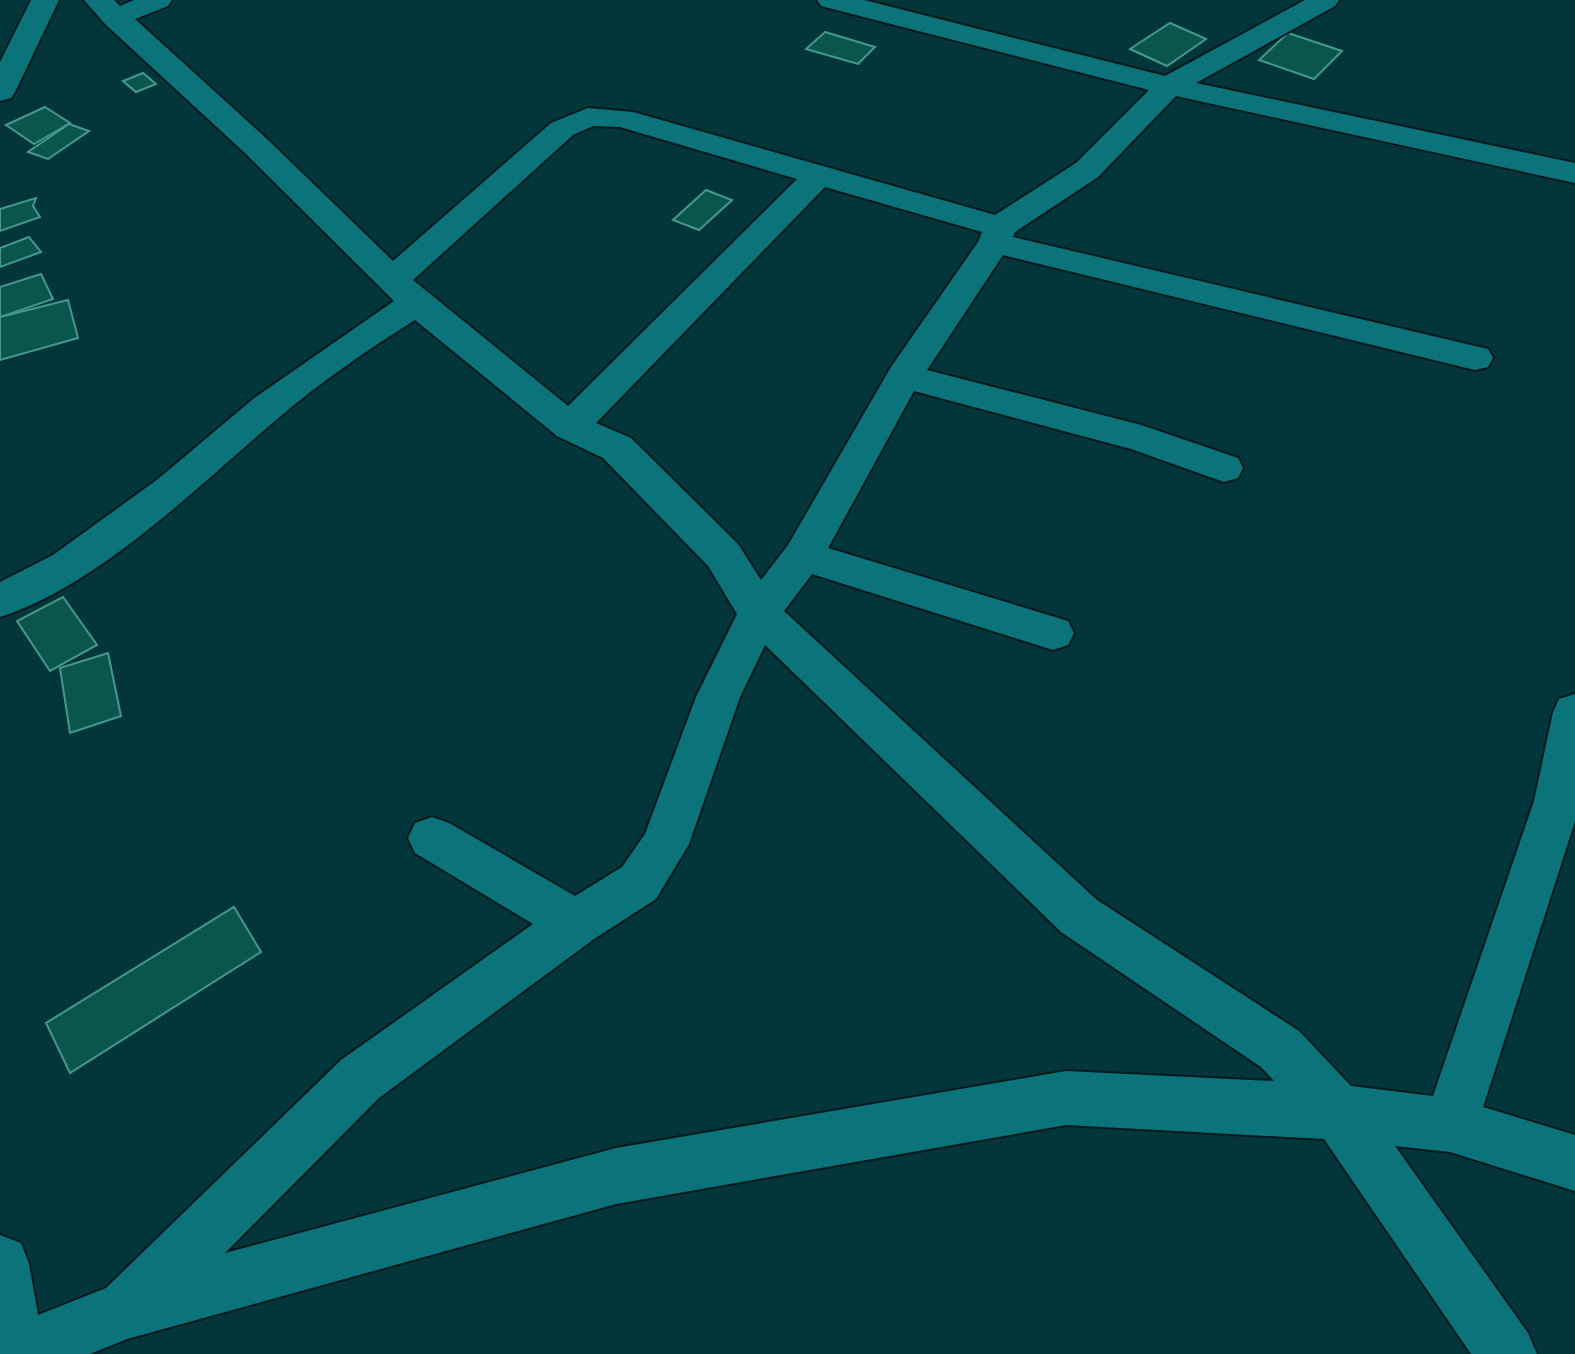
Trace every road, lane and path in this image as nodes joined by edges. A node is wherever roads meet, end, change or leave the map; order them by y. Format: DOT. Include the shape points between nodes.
graph roads {
  1 [pos="45,0"];
  2 [pos="158,0"];
  3 [pos="831,0"];
  4 [pos="1325,0"];
  5 [pos="107,9"];
  6 [pos="1169,86"];
  7 [pos="0,92"];
  8 [pos="1575,173"];
  9 [pos="819,175"];
  10 [pos="998,235"];
  11 [pos="404,292"];
  12 [pos="1475,358"];
  13 [pos="904,376"];
  14 [pos="570,427"];
  15 [pos="1224,468"];
  16 [pos="803,556"];
  17 [pos="0,601"];
  18 [pos="759,613"];
  19 [pos="1053,633"];
  20 [pos="1575,712"];
  21 [pos="432,838"];
  22 [pos="576,923"];
  23 [pos="1338,1112"];
  24 [pos="1450,1125"];
  25 [pos="1575,1163"];
  26 [pos="0,1264"];
  27 [pos="127,1309"];
  28 [pos="16,1354"];
  29 [pos="1507,1354"];
  1 -- 7 [label="street"];
  2 -- 5 [label="street"];
  3 -- 6 [label="street"];
  4 -- 6 [label="street"];
  5 -- 11 [label="street"];
  6 -- 8 [label="street"];
  6 -- 10 [label="street" via="1087,170"];
  9 -- 10 [label="street"];
  9 -- 11 [label="street" via="622,118 588,117 562,129"];
  9 -- 14 [label="street"];
  10 -- 12 [label="street"];
  10 -- 13 [label="street"];
  11 -- 14 [label="street"];
  11 -- 17 [label="street" via="364,336 266,408 172,489 68,566"];
  13 -- 15 [label="street" via="1141,438"];
  13 -- 16 [label="street"];
  14 -- 18 [label="street" via="617,448 723,555"];
  16 -- 18 [label="street"];
  16 -- 19 [label="street"];
  18 -- 22 [label="street" via="718,697 665,844 639,883"];
  18 -- 23 [label="street" via="1079,916 1280,1049"];
  20 -- 24 [label="street" via="1558,801"];
  21 -- 22 [label="street"];
  22 -- 27 [label="street" via="360,1079"];
  23 -- 24 [label="street"];
  23 -- 27 [label="street" via="1066,1098 616,1176"];
  23 -- 29 [label="street"];
  24 -- 25 [label="street"];
  26 -- 28 [label="street"];
  27 -- 28 [label="street"];
}
